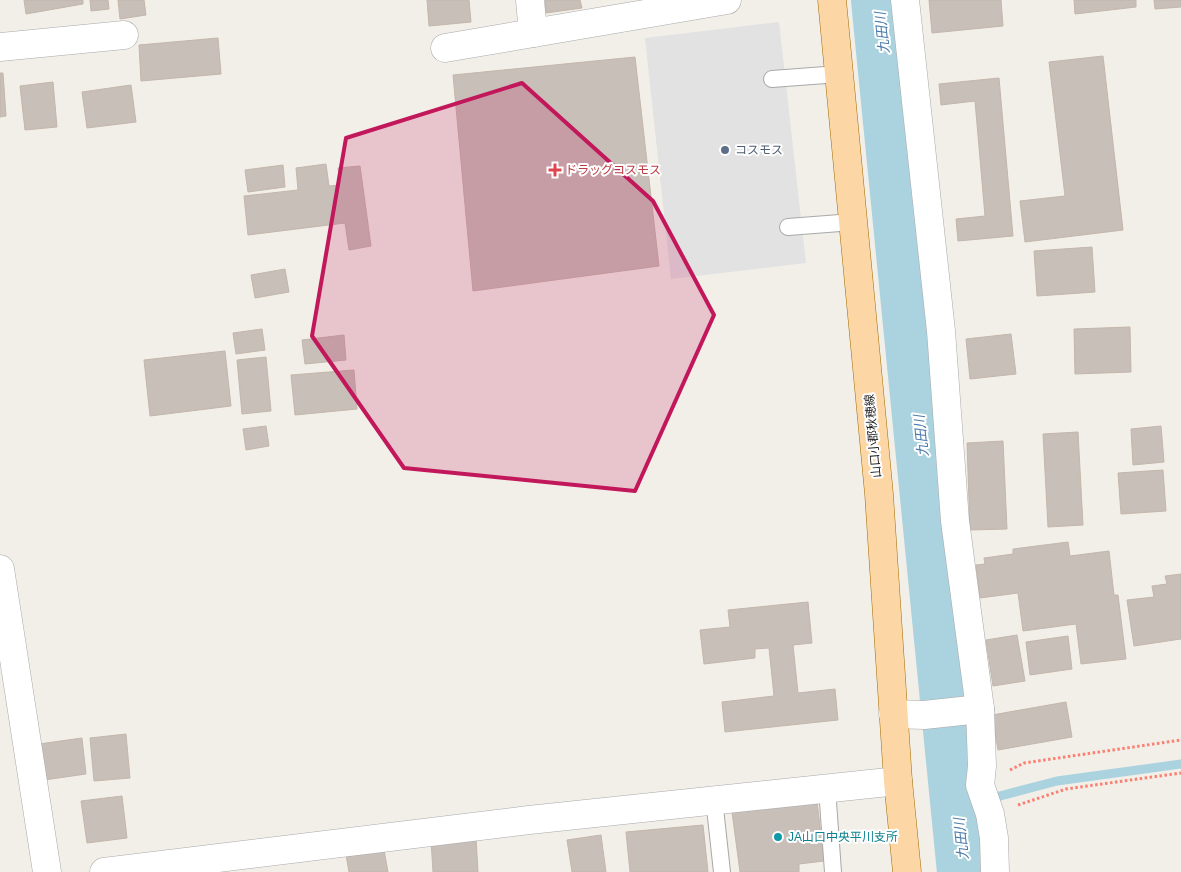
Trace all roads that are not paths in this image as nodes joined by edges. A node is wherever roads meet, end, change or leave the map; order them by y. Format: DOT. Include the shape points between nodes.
graph roads {
  1 [pos="530,0"];
  2 [pos="727,0"];
  3 [pos="832,0"];
  4 [pos="906,0"];
  5 [pos="533,33"];
  6 [pos="124,35"];
  7 [pos="0,46"];
  8 [pos="445,48"];
  9 [pos="839,74"];
  10 [pos="772,79"];
  11 [pos="853,222"];
  12 [pos="788,227"];
  13 [pos="0,569"];
  14 [pos="7,658"];
  15 [pos="975,709"];
  16 [pos="893,714"];
  17 [pos="898,781"];
  18 [pos="827,788"];
  19 [pos="714,799"];
  20 [pos="227,864"];
  21 [pos="47,872"];
  22 [pos="104,872"];
  23 [pos="722,872"];
  24 [pos="833,872"];
  25 [pos="907,872"];
  26 [pos="995,872"];
  1 -- 5 [label="street"];
  2 -- 5 [label="street"];
  3 -- 9 [label="main road, 山口小郡秋穂線"];
  4 -- 15 [label="street" via="941,331 955,521"];
  5 -- 8 [label="street"];
  6 -- 7 [label="street"];
  9 -- 10 [label="lane"];
  9 -- 11 [label="main road, 山口小郡秋穂線"];
  11 -- 12 [label="lane"];
  11 -- 16 [label="main road, 山口小郡秋穂線" via="879,494"];
  13 -- 14 [label="street"];
  14 -- 21 [label="street"];
  15 -- 16 [label="street" via="924,715"];
  15 -- 26 [label="street" via="982,766 980,785 990,814"];
  16 -- 17 [label="main road, 山口小郡秋穂線"];
  17 -- 18 [label="street"];
  17 -- 25 [label="main road, 山口小郡秋穂線"];
  18 -- 19 [label="street"];
  18 -- 24 [label="lane"];
  19 -- 20 [label="street"];
  19 -- 23 [label="lane"];
  20 -- 22 [label="street"];
}
